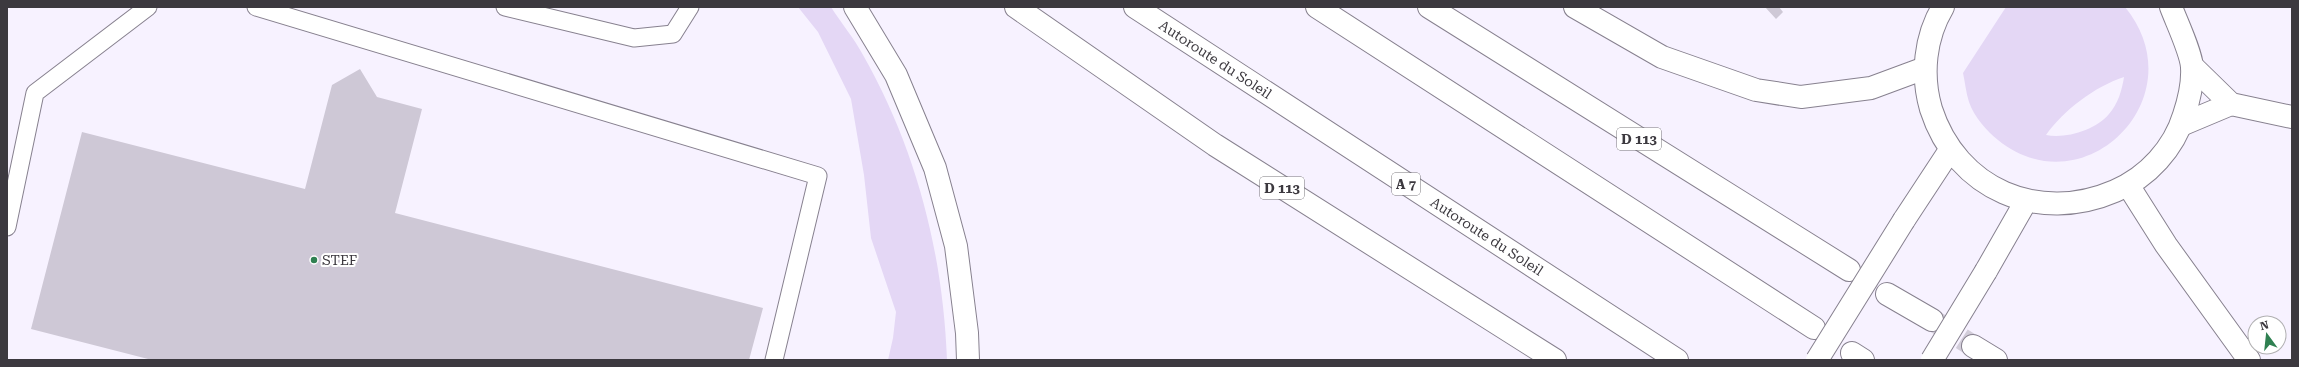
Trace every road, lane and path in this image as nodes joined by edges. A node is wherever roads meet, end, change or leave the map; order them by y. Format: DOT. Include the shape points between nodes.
graph roads {
  1 [pos="148,7"];
  2 [pos="256,7"];
  3 [pos="506,7"];
  4 [pos="690,7"];
  5 [pos="855,7"];
  6 [pos="1016,7"];
  7 [pos="1135,7"];
  8 [pos="1317,7"];
  9 [pos="1429,7"];
  10 [pos="1576,7"];
  11 [pos="2171,7"];
  12 [pos="1937,10"];
  13 [pos="552,13"];
  14 [pos="2192,66"];
  15 [pos="1925,68"];
  16 [pos="2231,104"];
  17 [pos="2292,117"];
  18 [pos="2181,125"];
  19 [pos="1950,150"];
  20 [pos="2128,185"];
  21 [pos="2026,201"];
  22 [pos="7,227"];
  23 [pos="1849,270"];
  24 [pos="1887,294"];
  25 [pos="1932,320"];
  26 [pos="1814,328"];
  27 [pos="1974,346"];
  28 [pos="774,360"];
  29 [pos="968,360"];
  30 [pos="1555,360"];
  31 [pos="1677,360"];
  32 [pos="1817,360"];
  33 [pos="1932,360"];
  34 [pos="1996,360"];
  35 [pos="2250,360"];
  1 -- 22 [label="lane" via="35,93"];
  2 -- 28 [label="lane" via="818,176"];
  3 -- 13 [label="lane"];
  4 -- 13 [label="lane" via="674,34 634,38"];
  5 -- 29 [label="main road" via="896,75 935,168 956,246"];
  6 -- 30 [label="main road, D 113" via="1216,145"];
  7 -- 31 [label="main road, Autoroute du Soleil / A 7"];
  8 -- 26 [label="main road"];
  9 -- 23 [label="main road, D 113"];
  10 -- 15 [label="main road" via="1662,57 1756,90 1801,97 1870,88"];
  11 -- 14 [label="main road"];
  12 -- 15 [label="main road"];
  14 -- 16 [label="main road"];
  14 -- 18 [label="main road" via="2190,96"];
  15 -- 19 [label="main road" via="1927,97 1936,124"];
  16 -- 17 [label="main road"];
  16 -- 18 [label="main road"];
  18 -- 20 [label="main road" via="2168,148 2150,169"];
  19 -- 21 [label="main road" via="1971,172 1996,190"];
  19 -- 32 [label="main road, bridge"];
  20 -- 21 [label="main road" via="2096,199 2061,205"];
  20 -- 35 [label="main road" via="2171,251"];
  21 -- 33 [label="main road, bridge"];
  24 -- 25 [label="main road"];
  27 -- 34 [label="main road"];
}
